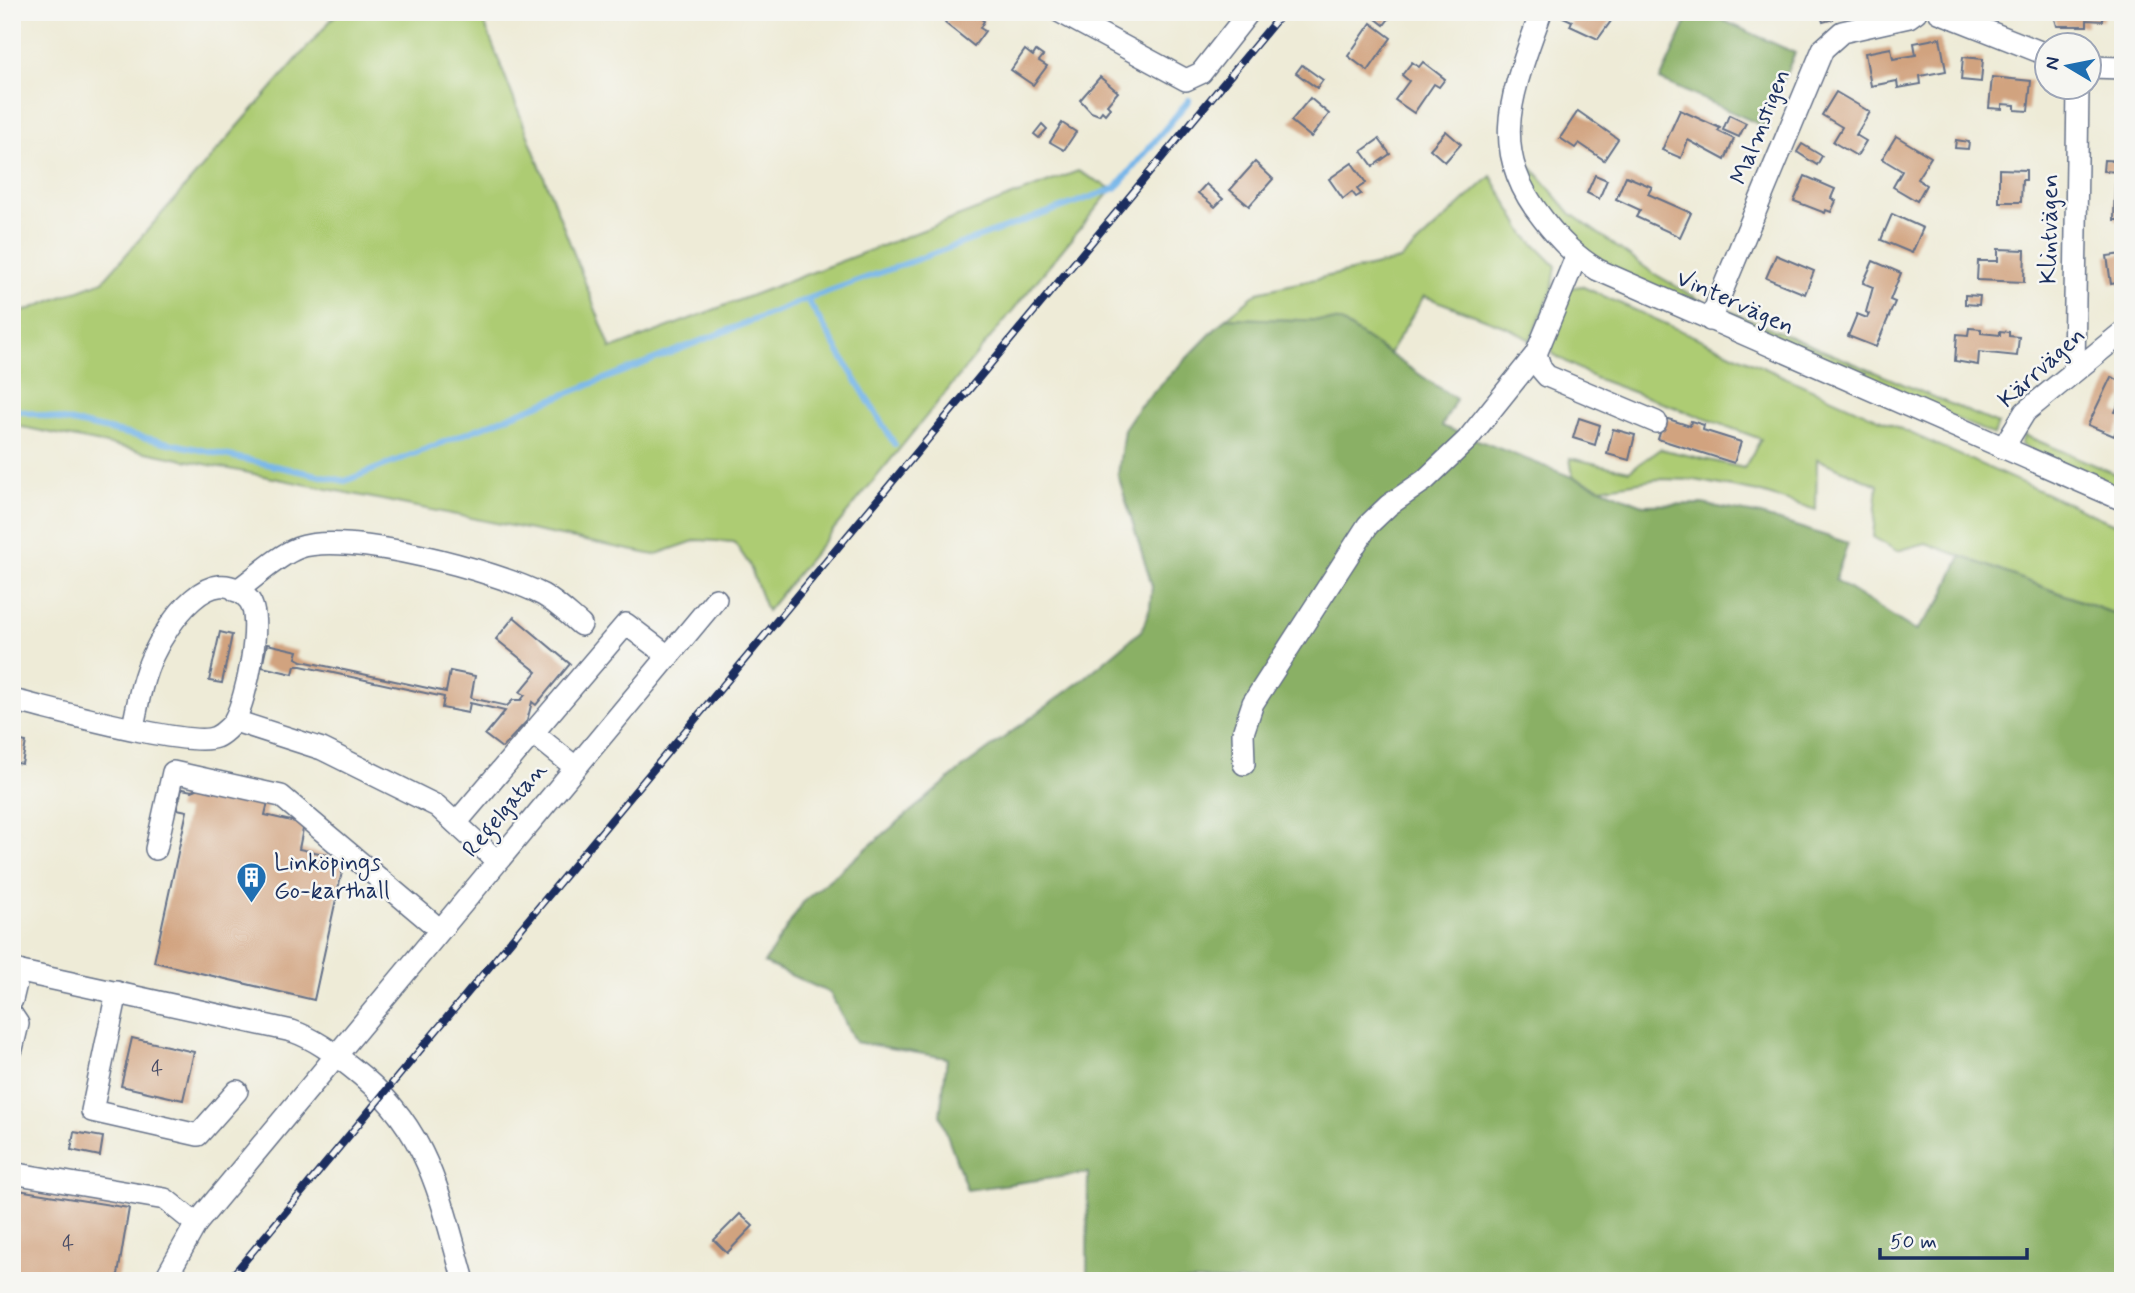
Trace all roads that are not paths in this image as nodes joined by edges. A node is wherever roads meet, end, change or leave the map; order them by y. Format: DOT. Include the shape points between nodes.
graph roads {
  1 [pos="1060,12"];
  2 [pos="1249,12"];
  3 [pos="1541,12"];
  4 [pos="1916,12"];
  5 [pos="1938,12"];
  6 [pos="2034,50"];
  7 [pos="2104,67"];
  8 [pos="2123,68"];
  9 [pos="2078,102"];
  10 [pos="1576,257"];
  11 [pos="1710,320"];
  12 [pos="2123,332"];
  13 [pos="1536,354"];
  14 [pos="2074,371"];
  15 [pos="1656,422"];
  16 [pos="2003,448"];
  17 [pos="2123,500"];
  18 [pos="236,591"];
  19 [pos="716,599"];
  20 [pos="582,625"];
  21 [pos="668,656"];
  22 [pos="12,700"];
  23 [pos="235,721"];
  24 [pos="133,727"];
  25 [pos="533,733"];
  26 [pos="1244,764"];
  27 [pos="575,767"];
  28 [pos="456,823"];
  29 [pos="156,849"];
  30 [pos="497,860"];
  31 [pos="439,929"];
  32 [pos="15,970"];
  33 [pos="117,992"];
  34 [pos="12,1000"];
  35 [pos="12,1016"];
  36 [pos="12,1049"];
  37 [pos="335,1054"];
  38 [pos="237,1091"];
  39 [pos="12,1173"];
  40 [pos="196,1224"];
  41 [pos="164,1281"];
  42 [pos="464,1281"];
  1 -- 2 [label="street" via="1186,80 1201,73"];
  3 -- 10 [label="street, Vintervägen" via="1511,101 1509,155 1533,207"];
  4 -- 11 [label="street, Malmstigen" via="1909,18 1842,32 1822,50"];
  5 -- 6 [label="street"];
  7 -- 8 [label="street"];
  9 -- 14 [label="street, Klintvägen"];
  10 -- 11 [label="street, Vintervägen"];
  10 -- 13 [label="street"];
  11 -- 16 [label="street, Vintervägen"];
  12 -- 14 [label="street, Kärrvägen"];
  13 -- 15 [label="street" via="1547,376"];
  13 -- 26 [label="street" via="1467,440 1368,525 1267,677 1247,716"];
  14 -- 16 [label="street, Kärrvägen" via="2025,412"];
  16 -- 17 [label="street, Vintervägen"];
  18 -- 20 [label="street" via="297,548 328,542 385,549 485,573 543,596"];
  18 -- 23 [label="street" via="249,601 255,634"];
  18 -- 24 [label="street" via="217,585 203,590 184,608 154,654 140,690"];
  19 -- 21 [label="street, Regelgatan"];
  21 -- 25 [label="street" via="626,624"];
  21 -- 27 [label="street, Regelgatan"];
  22 -- 24 [label="street"];
  23 -- 24 [label="street" via="215,738 189,740"];
  23 -- 28 [label="street" via="322,750 378,775 438,806"];
  25 -- 27 [label="street"];
  25 -- 28 [label="street"];
  27 -- 30 [label="street, Regelgatan"];
  28 -- 30 [label="street"];
  29 -- 31 [label="street" via="173,772 281,796"];
  30 -- 31 [label="street, Regelgatan"];
  31 -- 37 [label="street, Regelgatan"];
  32 -- 33 [label="street"];
  32 -- 34 [label="street"];
  33 -- 37 [label="street" via="292,1031"];
  33 -- 38 [label="street" via="92,1111 198,1135"];
  35 -- 36 [label="street" via="18,1024"];
  37 -- 40 [label="street, Regelgatan"];
  37 -- 42 [label="street" via="401,1112 428,1163"];
  39 -- 40 [label="street" via="165,1199"];
  40 -- 41 [label="street, Regelgatan"];
}
